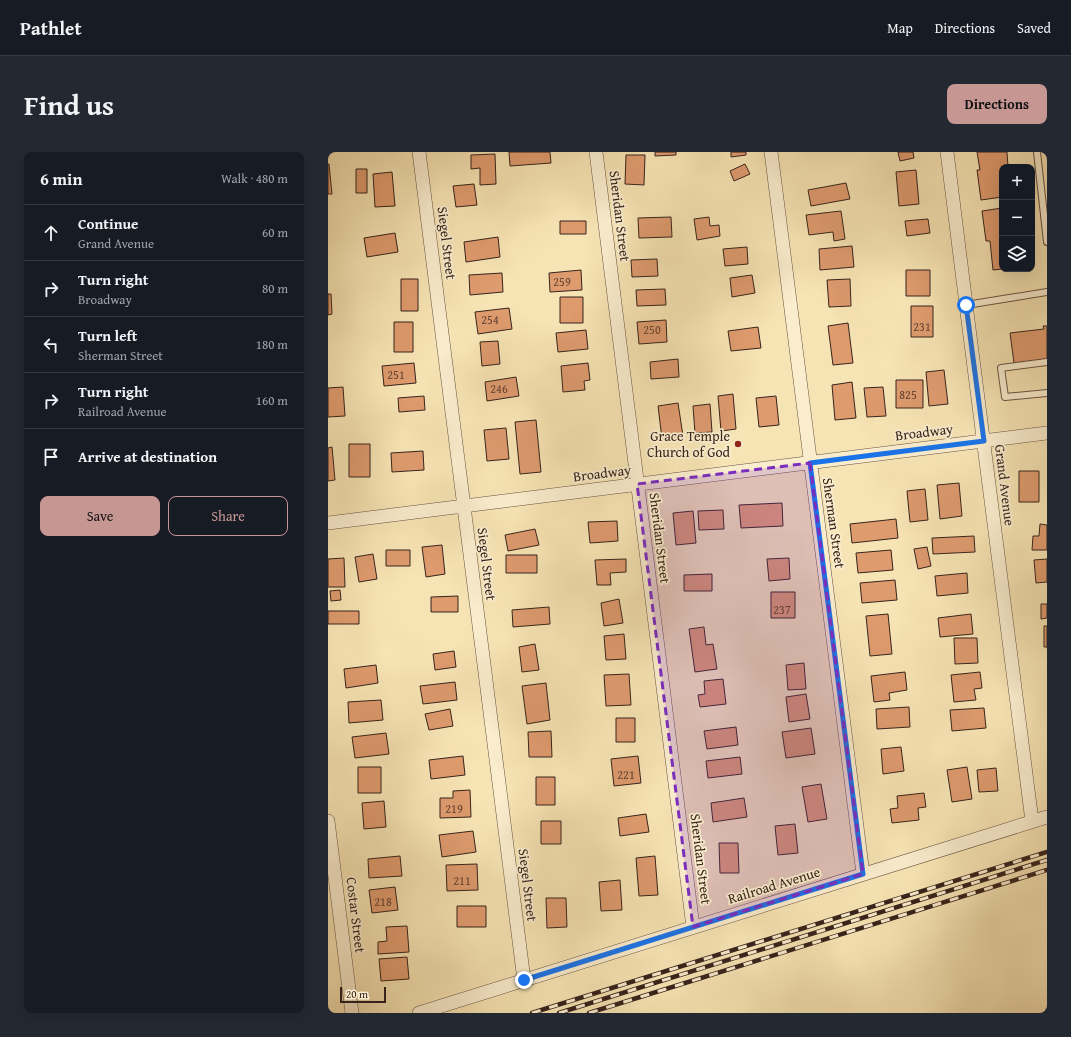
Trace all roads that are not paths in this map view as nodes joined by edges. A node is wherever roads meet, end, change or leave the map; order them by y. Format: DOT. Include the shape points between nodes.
graph roads {
  1 [pos="419,152"];
  2 [pos="596,152"];
  3 [pos="771,152"];
  4 [pos="947,152"];
  5 [pos="1037,152"];
  6 [pos="1047,242"];
  7 [pos="1047,292"];
  8 [pos="966,305"];
  9 [pos="1047,362"];
  10 [pos="1047,393"];
  11 [pos="1047,433"];
  12 [pos="984,441"];
  13 [pos="810,463"];
  14 [pos="637,484"];
  15 [pos="464,506"];
  16 [pos="328,523"];
  17 [pos="1047,817"];
  18 [pos="328,821"];
  19 [pos="1032,821"];
  20 [pos="863,874"];
  21 [pos="693,927"];
  22 [pos="524,980"];
  23 [pos="352,1013"];
  24 [pos="419,1013"];
  1 -- 15 [label="street, Siegel Street"];
  2 -- 14 [label="street, Sheridan Street"];
  3 -- 13 [label="street, Sherman Street"];
  4 -- 8 [label="street, Grand Avenue"];
  5 -- 6 [label="lane"];
  7 -- 8 [label="lane"];
  8 -- 12 [label="street, Grand Avenue"];
  9 -- 10 [label="lane" via="1001,368 1005,397"];
  11 -- 12 [label="street, Broadway"];
  12 -- 13 [label="street, Broadway"];
  12 -- 19 [label="street, Grand Avenue"];
  13 -- 14 [label="street, Broadway"];
  13 -- 20 [label="street, Sherman Street"];
  14 -- 15 [label="street, Broadway"];
  14 -- 21 [label="street, Sheridan Street"];
  15 -- 16 [label="street, Broadway"];
  15 -- 22 [label="street, Siegel Street"];
  17 -- 19 [label="street, Railroad Avenue"];
  18 -- 23 [label="street, Costar Street"];
  19 -- 20 [label="street, Railroad Avenue"];
  20 -- 21 [label="street, Railroad Avenue"];
  21 -- 22 [label="street, Railroad Avenue"];
  22 -- 24 [label="street, Railroad Avenue"];
}
